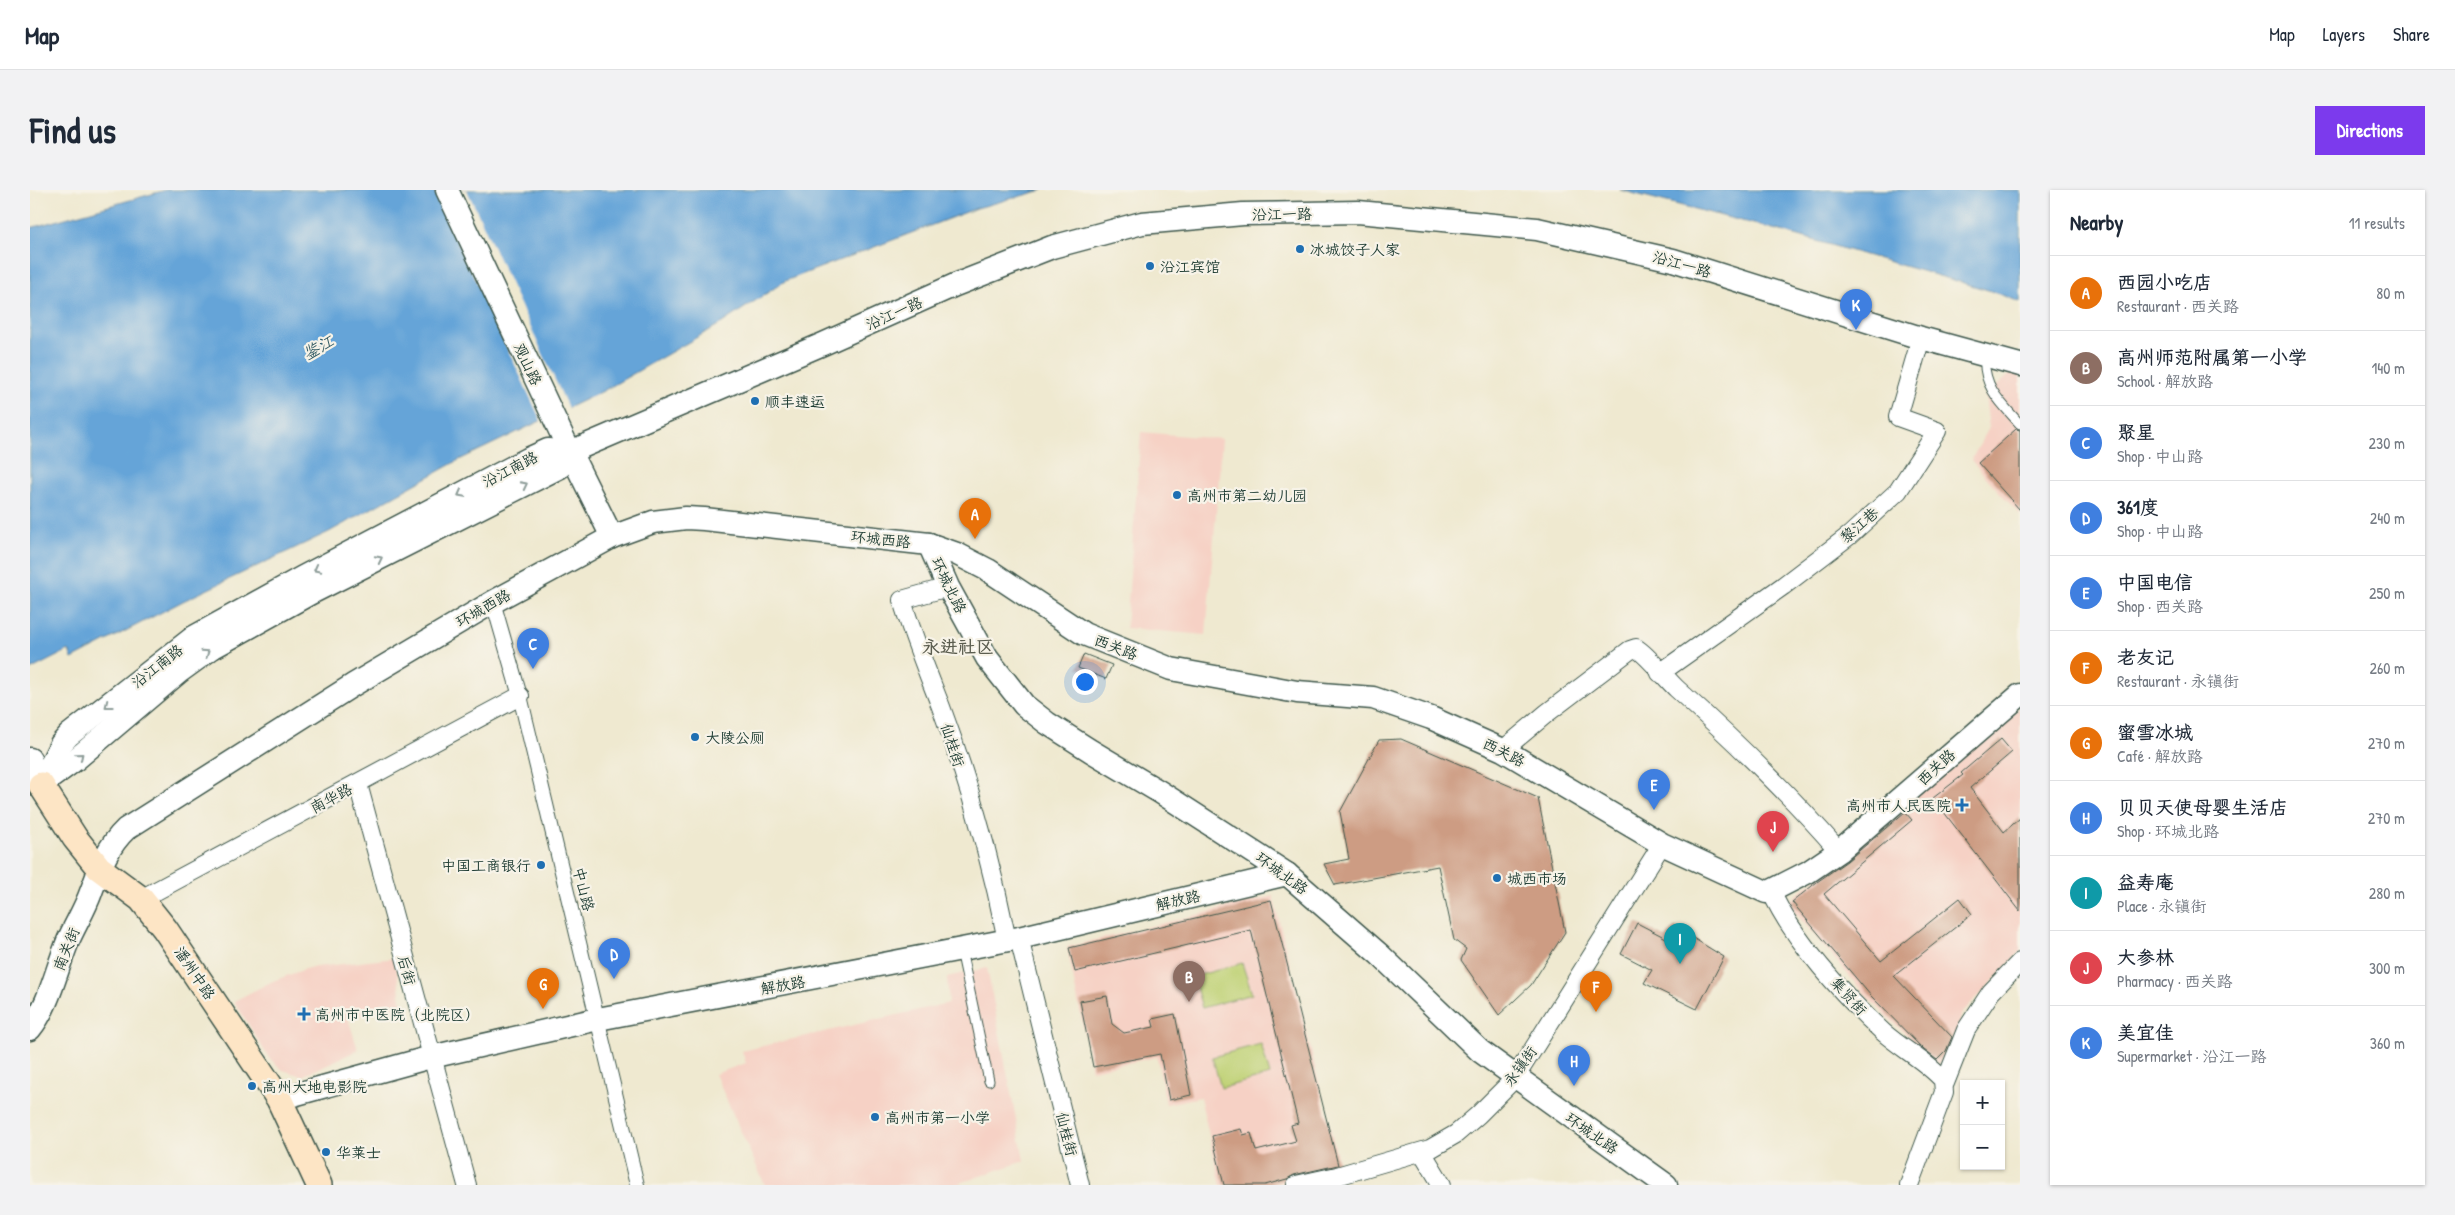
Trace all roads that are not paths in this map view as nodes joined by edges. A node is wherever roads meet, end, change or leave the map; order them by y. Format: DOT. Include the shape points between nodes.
graph roads {
  1 [pos="447,190"];
  2 [pos="1921,338"];
  3 [pos="1985,356"];
  4 [pos="2020,366"];
  5 [pos="2020,424"];
  6 [pos="570,452"];
  7 [pos="612,537"];
  8 [pos="929,544"];
  9 [pos="948,587"];
  10 [pos="493,602"];
  11 [pos="1660,673"];
  12 [pos="2020,695"];
  13 [pos="520,696"];
  14 [pos="1503,750"];
  15 [pos="30,759"];
  16 [pos="358,784"];
  17 [pos="35,790"];
  18 [pos="1662,844"];
  19 [pos="1839,851"];
  20 [pos="99,868"];
  21 [pos="1287,874"];
  22 [pos="1772,891"];
  23 [pos="141,899"];
  24 [pos="1013,939"];
  25 [pos="961,949"];
  26 [pos="2020,962"];
  27 [pos="598,1020"];
  28 [pos="30,1029"];
  29 [pos="430,1058"];
  30 [pos="1515,1078"];
  31 [pos="989,1081"];
  32 [pos="1945,1083"];
  33 [pos="279,1100"];
  34 [pos="1422,1152"];
  35 [pos="319,1185"];
  36 [pos="467,1185"];
  37 [pos="637,1185"];
  38 [pos="1080,1185"];
  39 [pos="1296,1185"];
  40 [pos="1442,1185"];
  41 [pos="1666,1185"];
  42 [pos="1909,1185"];
  1 -- 6 [label="street, 观山路"];
  2 -- 3 [label="street, 沿江一路"];
  2 -- 6 [label="street, 沿江一路" via="1673,260 1538,229 1358,212 1243,214 1142,223 1052,247 955,285"];
  2 -- 11 [label="street, 黎江巷" via="1898,417 1937,430 1898,491 1811,565"];
  3 -- 4 [label="street, 沿江一路"];
  3 -- 5 [label="lane" via="1986,379"];
  6 -- 7 [label="street, 观山路"];
  6 -- 17 [label="street, 沿江南路" via="548,450 528,459 303,576 194,637 69,735"];
  7 -- 8 [label="street, 环城西路" via="653,522 686,518"];
  7 -- 10 [label="street, 环城西路"];
  8 -- 9 [label="street, 环城北路"];
  8 -- 14 [label="street, 西关路" via="988,570 1084,634 1171,669 1297,692 1373,698 1431,718"];
  9 -- 21 [label="street, 环城北路" via="987,658 1024,704 1076,742"];
  9 -- 24 [label="street, 仙桂街" via="902,600 941,707"];
  10 -- 13 [label="street, 中山路"];
  10 -- 20 [label="street, 环城西路" via="353,685 126,829 110,846"];
  11 -- 14 [label="street" via="1638,649 1633,648"];
  11 -- 19 [label="street" via="1755,759"];
  12 -- 19 [label="street, 西关路"];
  13 -- 16 [label="street, 南华路"];
  13 -- 27 [label="street, 中山路"];
  14 -- 18 [label="street, 西关路"];
  15 -- 17 [label="street"];
  16 -- 23 [label="street, 南华路"];
  16 -- 29 [label="street, 后街"];
  17 -- 20 [label="main road, 潘州中路"];
  18 -- 22 [label="street, 西关路" via="1758,890"];
  18 -- 30 [label="street, 永镇街"];
  19 -- 22 [label="street, 西关路"];
  20 -- 23 [label="main road, 潘州中路"];
  20 -- 28 [label="street, 南关街" via="47,1000"];
  21 -- 24 [label="street, 解放路"];
  21 -- 30 [label="street, 环城北路" via="1380,954 1480,1052"];
  22 -- 32 [label="street, 集贤街" via="1780,910 1807,949 1863,1012"];
  23 -- 33 [label="main road, 潘州中路" via="165,929"];
  24 -- 25 [label="street, 解放路"];
  24 -- 38 [label="street, 仙桂街"];
  25 -- 27 [label="street, 解放路"];
  25 -- 31 [label="lane"];
  26 -- 32 [label="street" via="1991,992 1966,1030"];
  27 -- 29 [label="street, 解放路"];
  27 -- 37 [label="street, 中山路"];
  29 -- 33 [label="street, 解放路"];
  29 -- 36 [label="street, 后街"];
  30 -- 34 [label="street, 永镇街" via="1467,1125 1439,1145"];
  30 -- 41 [label="street, 环城北路"];
  32 -- 42 [label="street"];
  33 -- 35 [label="main road, 潘州中路"];
  34 -- 39 [label="street, 永镇街"];
  34 -- 40 [label="street"];
}
